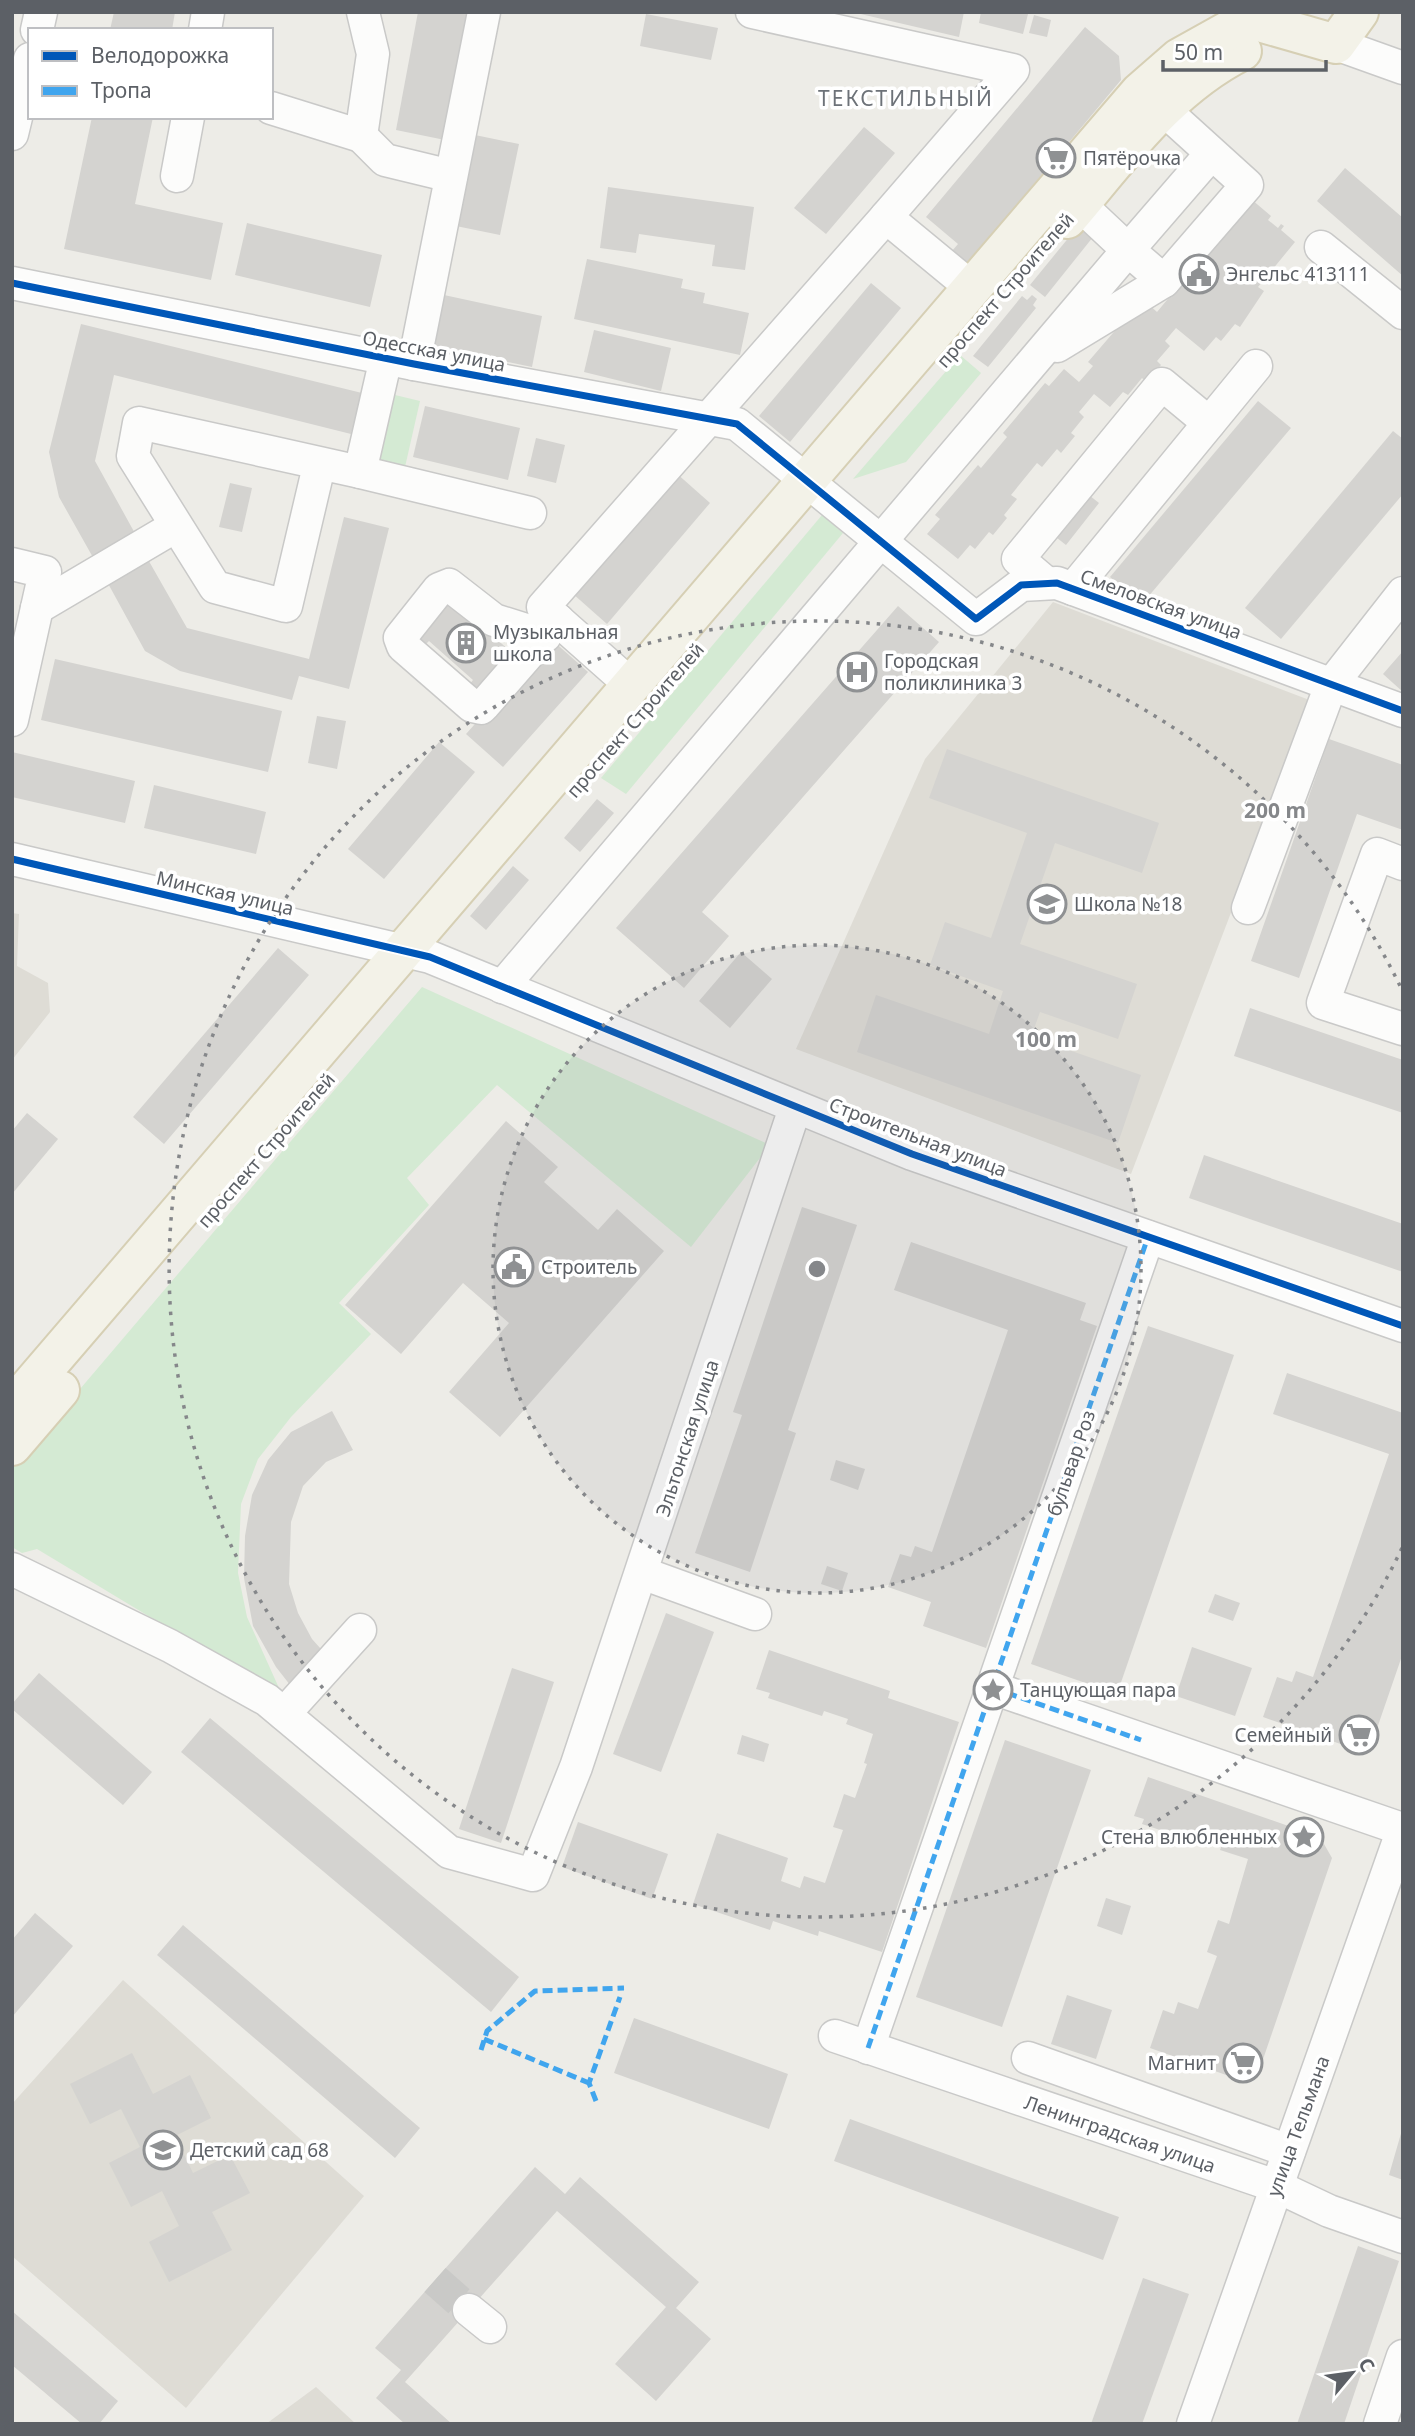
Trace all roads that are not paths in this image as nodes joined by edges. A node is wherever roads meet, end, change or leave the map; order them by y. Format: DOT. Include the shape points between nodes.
graph roads {
  1 [pos="363,12"];
  2 [pos="484,12"];
  3 [pos="752,12"];
  4 [pos="1359,12"];
  5 [pos="1237,16"];
  6 [pos="1289,30"];
  7 [pos="1336,44"];
  8 [pos="28,67"];
  9 [pos="1403,68"];
  10 [pos="1162,108"];
  11 [pos="273,109"];
  12 [pos="188,119"];
  13 [pos="12,134"];
  14 [pos="361,136"];
  15 [pos="1211,154"];
  16 [pos="177,176"];
  17 [pos="451,176"];
  18 [pos="1079,204"];
  19 [pos="886,217"];
  20 [pos="1321,247"];
  21 [pos="1128,250"];
  22 [pos="1164,281"];
  23 [pos="12,283"];
  24 [pos="972,288"];
  25 [pos="1403,313"];
  26 [pos="1035,359"];
  27 [pos="400,361"];
  28 [pos="1256,366"];
  29 [pos="710,419"];
  30 [pos="1209,423"];
  31 [pos="319,466"];
  32 [pos="359,472"];
  33 [pos="817,489"];
  34 [pos="530,513"];
  35 [pos="176,526"];
  36 [pos="881,540"];
  37 [pos="12,564"];
  38 [pos="1059,585"];
  39 [pos="1403,593"];
  40 [pos="37,608"];
  41 [pos="631,685"];
  42 [pos="1331,685"];
  43 [pos="1403,711"];
  44 [pos="12,720"];
  45 [pos="12,859"];
  46 [pos="1403,863"];
  47 [pos="1248,908"];
  48 [pos="416,954"];
  49 [pos="502,987"];
  50 [pos="1403,1029"];
  51 [pos="796,1108"];
  52 [pos="1148,1237"];
  53 [pos="1403,1326"];
  54 [pos="12,1407"];
  55 [pos="12,1446"];
  56 [pos="12,1569"];
  57 [pos="642,1573"];
  58 [pos="755,1614"];
  59 [pos="360,1630"];
  60 [pos="993,1688"];
  61 [pos="284,1714"];
  62 [pos="1403,1829"];
  63 [pos="835,2036"];
  64 [pos="868,2048"];
  65 [pos="1028,2058"];
  66 [pos="1289,2151"];
  67 [pos="1276,2186"];
  68 [pos="1403,2237"];
  69 [pos="1403,2356"];
  70 [pos="1193,2424"];
  71 [pos="1380,2424"];
  1 -- 14 [label="street" via="373,54"];
  2 -- 17 [label="street"];
  3 -- 19 [label="street" via="1013,70"];
  4 -- 7 [label="main road"];
  5 -- 6 [label="main road"];
  5 -- 24 [label="main road, проспект Строителей" via="1140,92"];
  6 -- 7 [label="main road"];
  6 -- 10 [label="main road, проспект Строителей" via="1201,75"];
  7 -- 9 [label="street"];
  8 -- 13 [label="street"];
  10 -- 15 [label="street"];
  10 -- 18 [label="main road, проспект Строителей"];
  11 -- 14 [label="street"];
  12 -- 16 [label="street"];
  14 -- 17 [label="street" via="386,160"];
  15 -- 21 [label="street"];
  15 -- 22 [label="street" via="1247,185"];
  17 -- 27 [label="street"];
  18 -- 21 [label="street"];
  18 -- 33 [label="main road, проспект Строителей"];
  19 -- 24 [label="street"];
  19 -- 29 [label="street"];
  20 -- 25 [label="street"];
  21 -- 22 [label="street"];
  21 -- 26 [label="street"];
  22 -- 26 [label="street"];
  23 -- 27 [label="street, Одесская улица"];
  24 -- 33 [label="main road, проспект Строителей"];
  26 -- 36 [label="street"];
  27 -- 29 [label="street, Одесская улица"];
  27 -- 32 [label="street"];
  28 -- 30 [label="street"];
  29 -- 33 [label="street, Одесская улица" via="737,424"];
  29 -- 41 [label="street" via="543,607 551,628"];
  30 -- 38 [label="street"];
  30 -- 38 [label="street" via="1162,384 1018,559"];
  31 -- 32 [label="street"];
  31 -- 35 [label="street" via="286,606 215,587"];
  31 -- 35 [label="street" via="139,423 133,456"];
  32 -- 34 [label="street"];
  33 -- 36 [label="street"];
  33 -- 41 [label="main road, проспект Строителей"];
  33 -- 48 [label="main road, проспект Строителей"];
  35 -- 40 [label="street"];
  36 -- 38 [label="street" via="976,619 1021,585"];
  36 -- 49 [label="street"];
  37 -- 40 [label="street" via="45,572"];
  38 -- 42 [label="street, Смеловская улица"];
  39 -- 42 [label="street"];
  40 -- 44 [label="street"];
  41 -- 48 [label="main road, проспект Строителей"];
  42 -- 43 [label="street, Смеловская улица"];
  42 -- 47 [label="street"];
  45 -- 48 [label="street, Минская улица"];
  46 -- 50 [label="street" via="1377,854 1323,1003"];
  48 -- 49 [label="street, Строительная улица"];
  48 -- 54 [label="main road, проспект Строителей"];
  48 -- 55 [label="main road, проспект Строителей"];
  49 -- 51 [label="street, Строительная улица"];
  51 -- 52 [label="street, Строительная улица"];
  51 -- 57 [label="street, Эльтонская улица"];
  52 -- 53 [label="street, Строительная улица"];
  52 -- 60 [label="street, бульвар Роз"];
  56 -- 61 [label="street" via="170,1646"];
  57 -- 58 [label="street"];
  57 -- 61 [label="street, Эльтонская улица" via="576,1767 533,1875 449,1852"];
  59 -- 61 [label="street"];
  60 -- 62 [label="street"];
  60 -- 64 [label="street, бульвар Роз"];
  62 -- 66 [label="street, улица Тельмана"];
  63 -- 64 [label="street, Ленинградская улица"];
  64 -- 67 [label="street, Ленинградская улица"];
  65 -- 66 [label="street"];
  66 -- 67 [label="street, улица Тельмана"];
  67 -- 68 [label="street, Ленинградская улица"];
  67 -- 70 [label="street, улица Тельмана"];
  69 -- 71 [label="street"];
}
